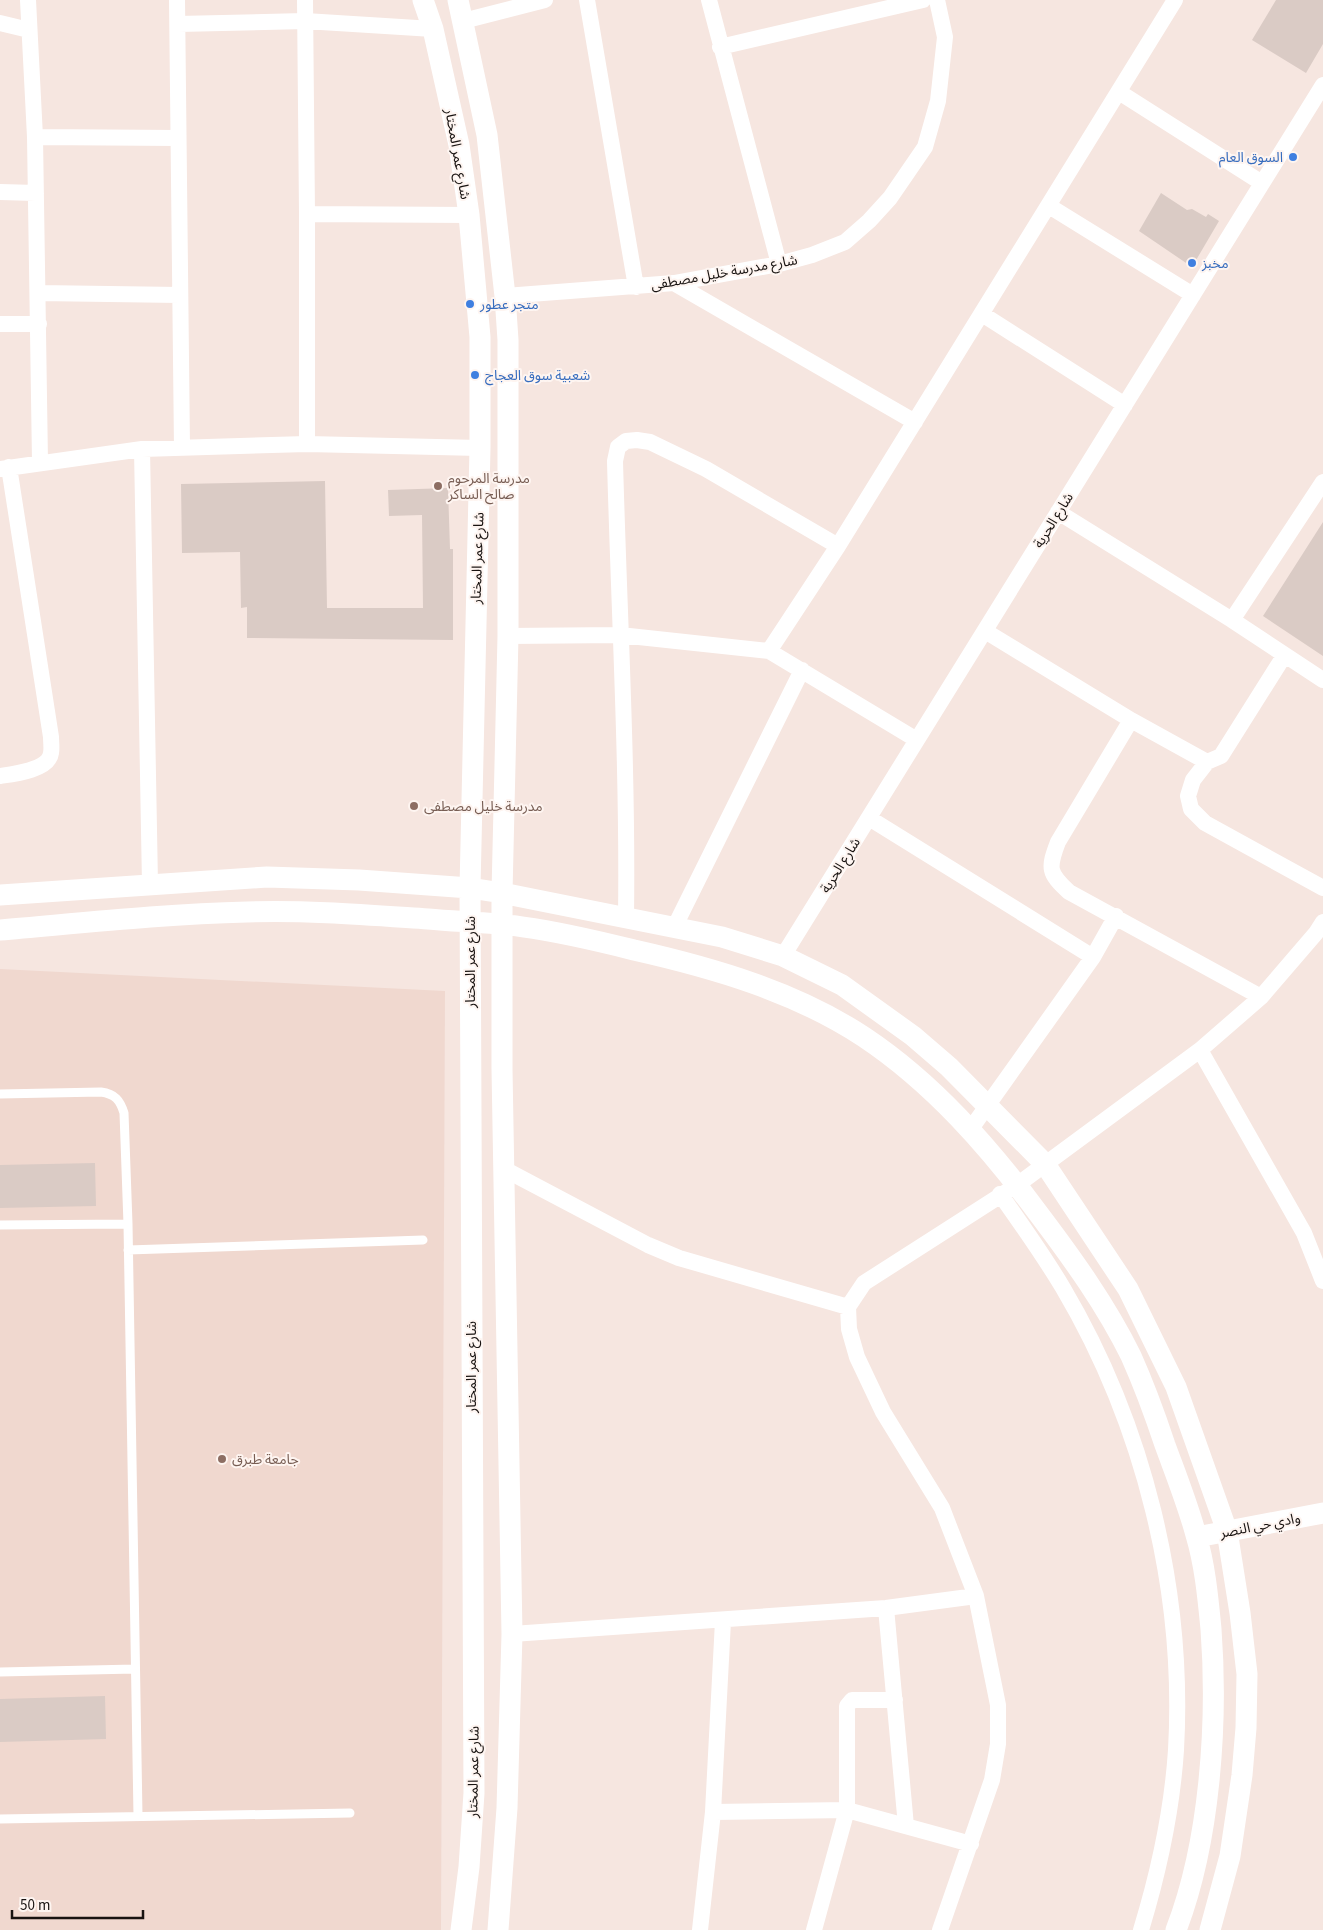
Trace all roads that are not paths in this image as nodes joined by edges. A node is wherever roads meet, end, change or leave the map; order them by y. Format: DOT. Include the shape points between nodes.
graph roads {
  1 [pos="28,0"];
  2 [pos="177,0"];
  3 [pos="305,0"];
  4 [pos="423,0"];
  5 [pos="458,0"];
  6 [pos="545,0"];
  7 [pos="587,0"];
  8 [pos="709,0"];
  9 [pos="923,0"];
  10 [pos="937,0"];
  11 [pos="1175,0"];
  12 [pos="305,20"];
  13 [pos="464,21"];
  14 [pos="0,23"];
  15 [pos="178,24"];
  16 [pos="29,30"];
  17 [pos="433,30"];
  18 [pos="720,47"];
  19 [pos="1323,86"];
  20 [pos="1118,92"];
  21 [pos="35,137"];
  22 [pos="178,138"];
  23 [pos="1262,183"];
  24 [pos="0,192"];
  25 [pos="36,193"];
  26 [pos="1050,206"];
  27 [pos="307,214"];
  28 [pos="469,215"];
  29 [pos="780,264"];
  30 [pos="674,283"];
  31 [pos="636,287"];
  32 [pos="38,293"];
  33 [pos="180,295"];
  34 [pos="1193,295"];
  35 [pos="505,296"];
  36 [pos="982,314"];
  37 [pos="0,324"];
  38 [pos="39,324"];
  39 [pos="1125,405"];
  40 [pos="915,422"];
  41 [pos="307,444"];
  42 [pos="182,448"];
  43 [pos="480,448"];
  44 [pos="142,449"];
  45 [pos="40,462"];
  46 [pos="5,468"];
  47 [pos="1323,482"];
  48 [pos="1058,512"];
  49 [pos="838,546"];
  50 [pos="1232,620"];
  51 [pos="985,631"];
  52 [pos="620,635"];
  53 [pos="508,636"];
  54 [pos="769,651"];
  55 [pos="1284,656"];
  56 [pos="802,670"];
  57 [pos="1323,680"];
  58 [pos="1131,720"];
  59 [pos="917,740"];
  60 [pos="1207,762"];
  61 [pos="0,776"];
  62 [pos="868,818"];
  63 [pos="150,884"];
  64 [pos="470,888"];
  65 [pos="1323,888"];
  66 [pos="502,892"];
  67 [pos="0,895"];
  68 [pos="1116,916"];
  69 [pos="626,918"];
  70 [pos="470,922"];
  71 [pos="502,924"];
  72 [pos="674,928"];
  73 [pos="0,930"];
  74 [pos="1321,933"];
  75 [pos="783,956"];
  76 [pos="1093,957"];
  77 [pos="1262,997"];
  78 [pos="1200,1050"];
  79 [pos="0,1094"];
  80 [pos="988,1107"];
  81 [pos="970,1130"];
  82 [pos="1045,1164"];
  83 [pos="504,1168"];
  84 [pos="1008,1189"];
  85 [pos="128,1224"];
  86 [pos="0,1225"];
  87 [pos="423,1240"];
  88 [pos="128,1250"];
  89 [pos="1323,1281"];
  90 [pos="848,1307"];
  91 [pos="1323,1507"];
  92 [pos="1323,1513"];
  93 [pos="1299,1518"];
  94 [pos="1228,1532"];
  95 [pos="1197,1537"];
  96 [pos="976,1596"];
  97 [pos="886,1608"];
  98 [pos="723,1621"];
  99 [pos="512,1634"];
  100 [pos="135,1668"];
  101 [pos="0,1672"];
  102 [pos="895,1700"];
  103 [pos="848,1810"];
  104 [pos="713,1812"];
  105 [pos="350,1813"];
  106 [pos="138,1816"];
  107 [pos="0,1819"];
  108 [pos="906,1826"];
  109 [pos="971,1844"];
  110 [pos="461,1930"];
  111 [pos="498,1930"];
  112 [pos="700,1930"];
  113 [pos="814,1930"];
  114 [pos="940,1930"];
  115 [pos="1142,1930"];
  116 [pos="1176,1930"];
  117 [pos="1210,1930"];
  1 -- 16 [label="street"];
  2 -- 15 [label="street"];
  3 -- 12 [label="street"];
  4 -- 17 [label="street, شارع عمر المختار"];
  5 -- 13 [label="street, شارع عمر المختار"];
  6 -- 13 [label="street"];
  7 -- 31 [label="street"];
  8 -- 18 [label="street"];
  9 -- 18 [label="street"];
  10 -- 29 [label="street, شارع مدرسة خليل مصطفى" via="945,37 938,101 925,147 890,198 845,242"];
  11 -- 20 [label="street"];
  12 -- 15 [label="street"];
  12 -- 17 [label="street"];
  12 -- 27 [label="street"];
  13 -- 35 [label="street, شارع عمر المختار" via="487,135"];
  14 -- 16 [label="street"];
  15 -- 22 [label="street"];
  16 -- 21 [label="street"];
  17 -- 28 [label="street, شارع عمر المختار" via="459,145"];
  18 -- 29 [label="street"];
  19 -- 23 [label="street, شارع الحرية"];
  20 -- 23 [label="street"];
  20 -- 26 [label="street"];
  21 -- 22 [label="street"];
  21 -- 25 [label="street"];
  22 -- 33 [label="street"];
  23 -- 34 [label="street, شارع الحرية"];
  24 -- 25 [label="street"];
  25 -- 32 [label="street"];
  26 -- 34 [label="street"];
  26 -- 36 [label="street"];
  27 -- 28 [label="street"];
  27 -- 41 [label="street"];
  28 -- 43 [label="street, شارع عمر المختار" via="480,337"];
  29 -- 30 [label="street, شارع مدرسة خليل مصطفى"];
  30 -- 31 [label="street, شارع مدرسة خليل مصطفى"];
  30 -- 40 [label="street"];
  31 -- 35 [label="street, شارع مدرسة خليل مصطفى"];
  32 -- 33 [label="street"];
  32 -- 38 [label="street"];
  33 -- 42 [label="street"];
  34 -- 39 [label="street, شارع الحرية"];
  35 -- 53 [label="street, شارع عمر المختار" via="508,340"];
  36 -- 39 [label="street"];
  36 -- 40 [label="street"];
  37 -- 38 [label="street"];
  38 -- 45 [label="street"];
  39 -- 48 [label="street, شارع الحرية"];
  40 -- 49 [label="street"];
  41 -- 42 [label="street"];
  41 -- 43 [label="street"];
  42 -- 44 [label="street"];
  43 -- 64 [label="street, شارع عمر المختار"];
  44 -- 45 [label="street"];
  44 -- 63 [label="street"];
  45 -- 46 [label="street"];
  46 -- 61 [label="street" via="51,737 51,754 45,764"];
  47 -- 50 [label="street"];
  48 -- 50 [label="street"];
  48 -- 51 [label="street, شارع الحرية"];
  49 -- 52 [label="street" via="706,469 650,442 626,441 618,447 615,461"];
  49 -- 54 [label="street"];
  50 -- 55 [label="street"];
  51 -- 58 [label="street"];
  51 -- 59 [label="street, شارع الحرية"];
  52 -- 53 [label="street"];
  52 -- 54 [label="street"];
  52 -- 69 [label="street" via="625,748"];
  53 -- 66 [label="street, شارع عمر المختار"];
  54 -- 56 [label="street"];
  55 -- 57 [label="street"];
  55 -- 60 [label="street" via="1221,756"];
  56 -- 59 [label="street"];
  56 -- 72 [label="street"];
  58 -- 60 [label="street"];
  58 -- 68 [label="street" via="1052,857 1051,871 1069,892"];
  59 -- 62 [label="street, شارع الحرية"];
  60 -- 65 [label="street" via="1193,780 1188,796 1191,809 1204,823"];
  62 -- 75 [label="street, شارع الحرية"];
  62 -- 76 [label="street"];
  63 -- 64 [label="street" via="267,877"];
  63 -- 67 [label="street"];
  64 -- 66 [label="street"];
  64 -- 70 [label="street, شارع عمر المختار"];
  66 -- 69 [label="street"];
  66 -- 71 [label="street, شارع عمر المختار"];
  68 -- 76 [label="street"];
  68 -- 77 [label="street"];
  69 -- 72 [label="street"];
  70 -- 71 [label="street"];
  70 -- 73 [label="street" via="335,912 250,912 156,916"];
  70 -- 110 [label="street, شارع عمر المختار" via="474,1793"];
  71 -- 81 [label="street" via="672,957 807,1005 883,1050 928,1087"];
  71 -- 83 [label="street, شارع عمر المختار"];
  72 -- 75 [label="street" via="722,937"];
  74 -- 77 [label="street"];
  75 -- 80 [label="street" via="842,985 913,1036"];
  76 -- 80 [label="street"];
  77 -- 78 [label="street"];
  78 -- 82 [label="street"];
  78 -- 89 [label="street" via="1304,1233"];
  79 -- 85 [label="lane" via="101,1092 116,1097 122,1104 125,1123"];
  80 -- 81 [label="street"];
  80 -- 82 [label="street"];
  81 -- 84 [label="street"];
  82 -- 84 [label="street"];
  82 -- 94 [label="street" via="1128,1289 1176,1388"];
  83 -- 90 [label="street" via="648,1245 679,1258"];
  83 -- 99 [label="street, شارع عمر المختار"];
  84 -- 90 [label="street" via="864,1283"];
  84 -- 95 [label="street" via="1073,1260 1130,1354"];
  84 -- 115 [label="street" via="1091,1340 1110,1384 1134,1446 1163,1558 1176,1653 1176,1750 1164,1846"];
  85 -- 86 [label="lane"];
  85 -- 88 [label="lane"];
  87 -- 88 [label="lane"];
  88 -- 100 [label="lane"];
  90 -- 96 [label="street" via="849,1329 857,1357 883,1412 942,1508"];
  91 -- 93 [label="street"];
  92 -- 93 [label="street, وادي حي النصر"];
  93 -- 94 [label="street, وادي حي النصر"];
  94 -- 95 [label="street, وادي حي النصر"];
  94 -- 117 [label="street" via="1247,1674 1246,1728 1230,1856"];
  95 -- 116 [label="street" via="1212,1642 1211,1747 1200,1837"];
  96 -- 97 [label="street"];
  96 -- 109 [label="street" via="998,1705 998,1744 992,1780"];
  97 -- 98 [label="street"];
  97 -- 102 [label="street"];
  98 -- 99 [label="street"];
  98 -- 104 [label="street"];
  99 -- 111 [label="street, شارع عمر المختار" via="507,1808"];
  100 -- 101 [label="lane"];
  100 -- 106 [label="lane"];
  102 -- 103 [label="street" via="852,1700 847,1706"];
  102 -- 108 [label="street"];
  103 -- 104 [label="street"];
  103 -- 108 [label="street"];
  103 -- 113 [label="street"];
  104 -- 112 [label="street"];
  105 -- 106 [label="lane"];
  106 -- 107 [label="lane"];
  108 -- 109 [label="street"];
  109 -- 114 [label="street"];
}
